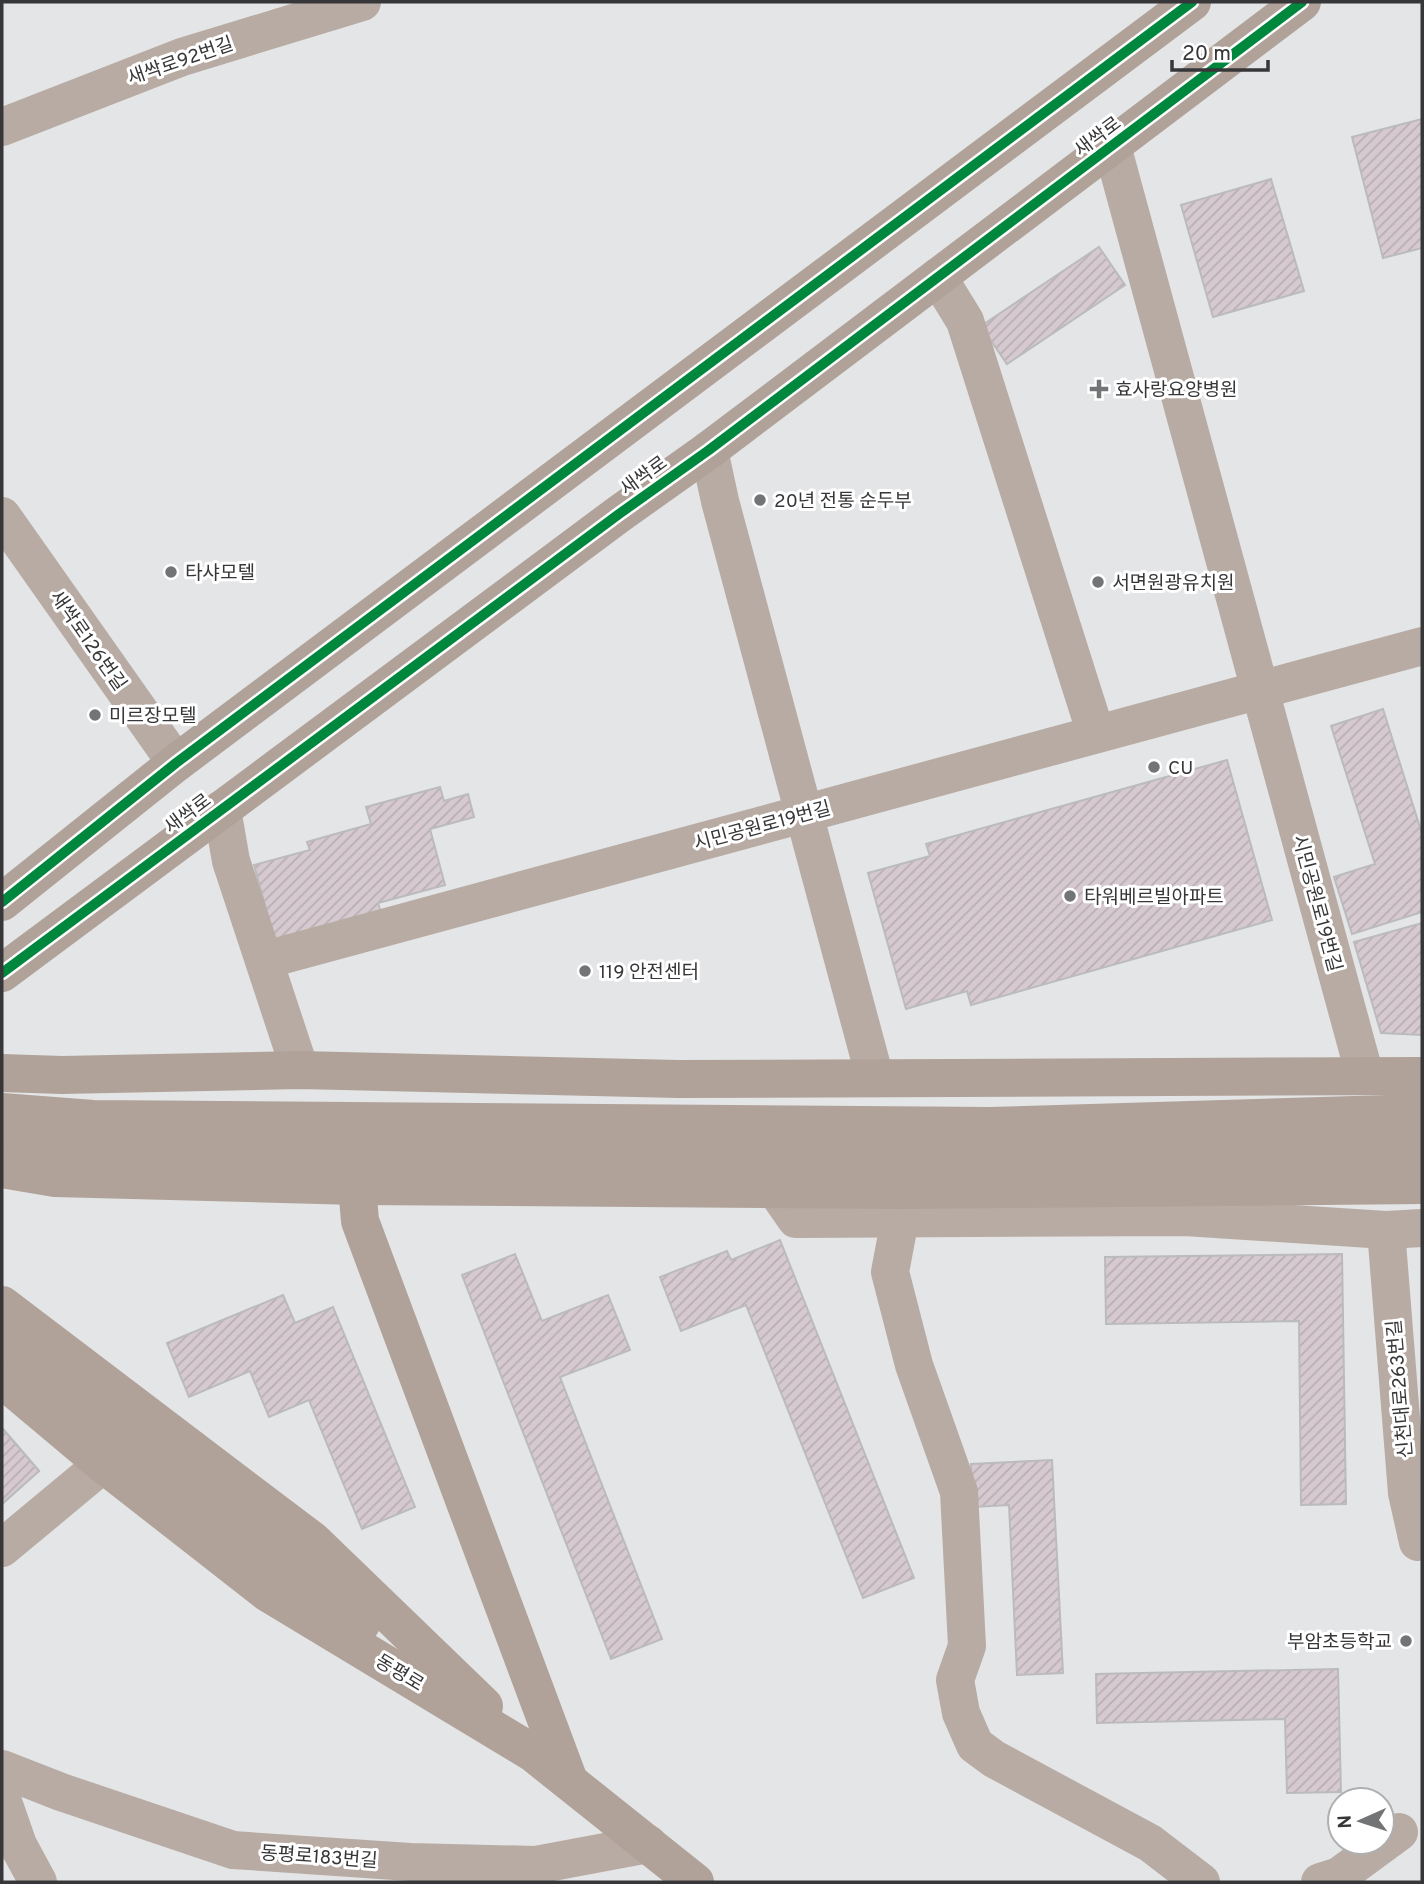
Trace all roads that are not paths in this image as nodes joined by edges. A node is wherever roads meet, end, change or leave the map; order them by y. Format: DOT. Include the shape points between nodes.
graph roads {
  1 [pos="362,2"];
  2 [pos="1192,2"];
  3 [pos="1302,2"];
  4 [pos="2,127"];
  5 [pos="1112,146"];
  6 [pos="938,277"];
  7 [pos="709,450"];
  8 [pos="2,516"];
  9 [pos="1422,646"];
  10 [pos="1259,690"];
  11 [pos="1096,734"];
  12 [pos="176,763"];
  13 [pos="222,809"];
  14 [pos="804,813"];
  15 [pos="2,902"];
  16 [pos="265,960"];
  17 [pos="2,973"];
  18 [pos="300,1070"];
  19 [pos="2,1073"];
  20 [pos="1365,1076"];
  21 [pos="1422,1076"];
  22 [pos="875,1077"];
  23 [pos="2,1112"];
  24 [pos="1422,1112"];
  25 [pos="2,1143"];
  26 [pos="1422,1150"];
  27 [pos="2,1169"];
  28 [pos="1422,1185"];
  29 [pos="357,1186"];
  30 [pos="775,1189"];
  31 [pos="900,1219"];
  32 [pos="1404,1229"];
  33 [pos="2,1305"];
  34 [pos="2,1349"];
  35 [pos="2,1379"];
  36 [pos="103,1464"];
  37 [pos="1422,1541"];
  38 [pos="2,1548"];
  39 [pos="533,1753"];
  40 [pos="2,1769"];
  41 [pos="569,1781"];
  42 [pos="2,1799"];
  43 [pos="1399,1832"];
  44 [pos="670,1869"];
  45 [pos="38,1882"];
  46 [pos="1201,1882"];
  47 [pos="1320,1882"];
  1 -- 4 [label="street, 새싹로92번길" via="182,57"];
  2 -- 12 [label="main road"];
  3 -- 5 [label="main road, 새싹로"];
  5 -- 6 [label="main road, 새싹로"];
  5 -- 10 [label="street"];
  6 -- 7 [label="main road, 새싹로"];
  6 -- 11 [label="street" via="965,321"];
  7 -- 13 [label="main road, 새싹로"];
  7 -- 14 [label="street"];
  8 -- 12 [label="street, 새싹로126번길"];
  9 -- 10 [label="street, 시민공원로19번길"];
  10 -- 11 [label="street, 시민공원로19번길"];
  10 -- 20 [label="street, 시민공원로19번길"];
  11 -- 14 [label="street, 시민공원로19번길"];
  12 -- 15 [label="main road"];
  13 -- 16 [label="street" via="231,861"];
  13 -- 17 [label="main road, 새싹로"];
  14 -- 16 [label="street, 시민공원로19번길"];
  14 -- 22 [label="street"];
  16 -- 18 [label="street"];
  18 -- 19 [label="main road"];
  18 -- 22 [label="main road" via="678,1079"];
  20 -- 21 [label="main road"];
  20 -- 22 [label="main road"];
  23 -- 24 [label="main road" via="93,1119 990,1126"];
  25 -- 26 [label="main road" via="46,1149 850,1157"];
  27 -- 29 [label="main road" via="55,1178"];
  28 -- 30 [label="main road"];
  29 -- 30 [label="main road"];
  29 -- 41 [label="main road" via="360,1221"];
  30 -- 31 [label="street" via="796,1219"];
  31 -- 32 [label="street" via="1185,1217"];
  31 -- 46 [label="street" via="890,1272 914,1365 959,1492 967,1647 954,1680 975,1745 1150,1843"];
  32 -- 37 [label="street, 신천대로263번길" via="1407,1493 1418,1542"];
  33 -- 39 [label="main road" via="313,1541"];
  34 -- 39 [label="main road"];
  35 -- 36 [label="main road, 동평로"];
  36 -- 38 [label="street"];
  36 -- 39 [label="main road, 동평로" via="268,1592"];
  39 -- 41 [label="main road, 동평로"];
  40 -- 44 [label="street, 동평로183번길" via="233,1850 410,1862"];
  41 -- 44 [label="main road, 동평로"];
  42 -- 45 [label="street" via="18,1845"];
  43 -- 47 [label="street" via="1339,1876"];
}
